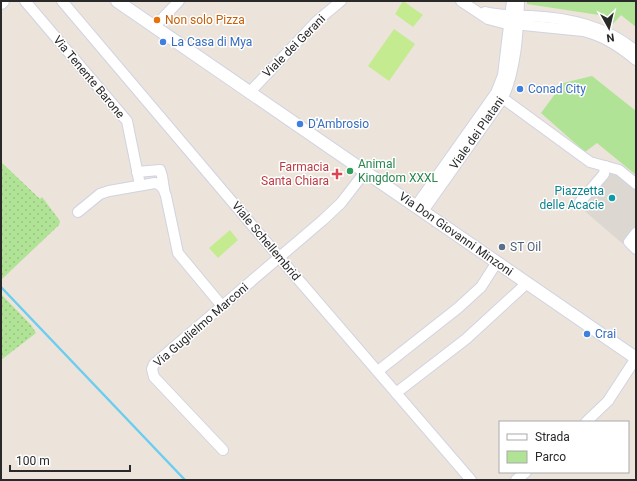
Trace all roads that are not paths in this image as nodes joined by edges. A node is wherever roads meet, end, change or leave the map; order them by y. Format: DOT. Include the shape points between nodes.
graph roads {
  1 [pos="25,1"];
  2 [pos="62,1"];
  3 [pos="117,1"];
  4 [pos="179,1"];
  5 [pos="341,1"];
  6 [pos="461,1"];
  7 [pos="512,1"];
  8 [pos="519,1"];
  9 [pos="514,20"];
  10 [pos="154,26"];
  11 [pos="636,51"];
  12 [pos="636,60"];
  13 [pos="249,93"];
  14 [pos="499,95"];
  15 [pos="604,166"];
  16 [pos="137,172"];
  17 [pos="365,172"];
  18 [pos="636,184"];
  19 [pos="140,185"];
  20 [pos="164,188"];
  21 [pos="580,202"];
  22 [pos="419,208"];
  23 [pos="78,212"];
  24 [pos="636,233"];
  25 [pos="636,249"];
  26 [pos="279,258"];
  27 [pos="497,262"];
  28 [pos="527,283"];
  29 [pos="222,306"];
  30 [pos="636,358"];
  31 [pos="378,371"];
  32 [pos="396,393"];
  33 [pos="587,421"];
  34 [pos="223,450"];
  35 [pos="525,473"];
  36 [pos="471,480"];
  37 [pos="516,480"];
  1 -- 16 [label="street, Via Tenente Barone" via="126,121"];
  2 -- 26 [label="street, Viale Schellembrid"];
  3 -- 10 [label="street, Via Don Giovanni Minzoni"];
  4 -- 10 [label="street"];
  5 -- 13 [label="street, Viale dei Gerani" via="317,21"];
  6 -- 9 [label="street" via="471,8"];
  7 -- 9 [label="street, Viale dei Platani"];
  8 -- 9 [label="street, Viale dei Platani"];
  9 -- 11 [label="street" via="593,26 608,32"];
  9 -- 12 [label="street" via="594,34 608,39"];
  9 -- 14 [label="street, Viale dei Platani" via="511,76"];
  10 -- 13 [label="street, Via Don Giovanni Minzoni"];
  13 -- 17 [label="street, Via Don Giovanni Minzoni"];
  14 -- 15 [label="street" via="590,162"];
  14 -- 22 [label="street, Viale dei Platani"];
  15 -- 18 [label="street" via="619,170"];
  15 -- 21 [label="street" via="604,174"];
  16 -- 19 [label="street, Via Tenente Barone"];
  16 -- 20 [label="street" via="160,170"];
  17 -- 22 [label="street, Via Don Giovanni Minzoni"];
  17 -- 26 [label="street, Via Guglielmo Marconi" via="333,211"];
  19 -- 20 [label="street" via="155,183"];
  19 -- 23 [label="street" via="100,194"];
  20 -- 29 [label="street" via="178,253"];
  22 -- 27 [label="street, Via Don Giovanni Minzoni"];
  24 -- 25 [label="street" via="629,242"];
  26 -- 29 [label="street, Via Guglielmo Marconi"];
  26 -- 31 [label="street, Viale Schellembrid"];
  27 -- 28 [label="street, Via Don Giovanni Minzoni"];
  27 -- 31 [label="street" via="481,287 464,303"];
  28 -- 30 [label="street, Via Don Giovanni Minzoni"];
  28 -- 32 [label="street" via="441,360"];
  29 -- 34 [label="street, Via Guglielmo Marconi" via="154,364 152,369 154,377"];
  30 -- 33 [label="street" via="608,401"];
  31 -- 32 [label="street, Viale Schellembrid"];
  32 -- 36 [label="street, Viale Schellembrid"];
  35 -- 37 [label="street"];
}
